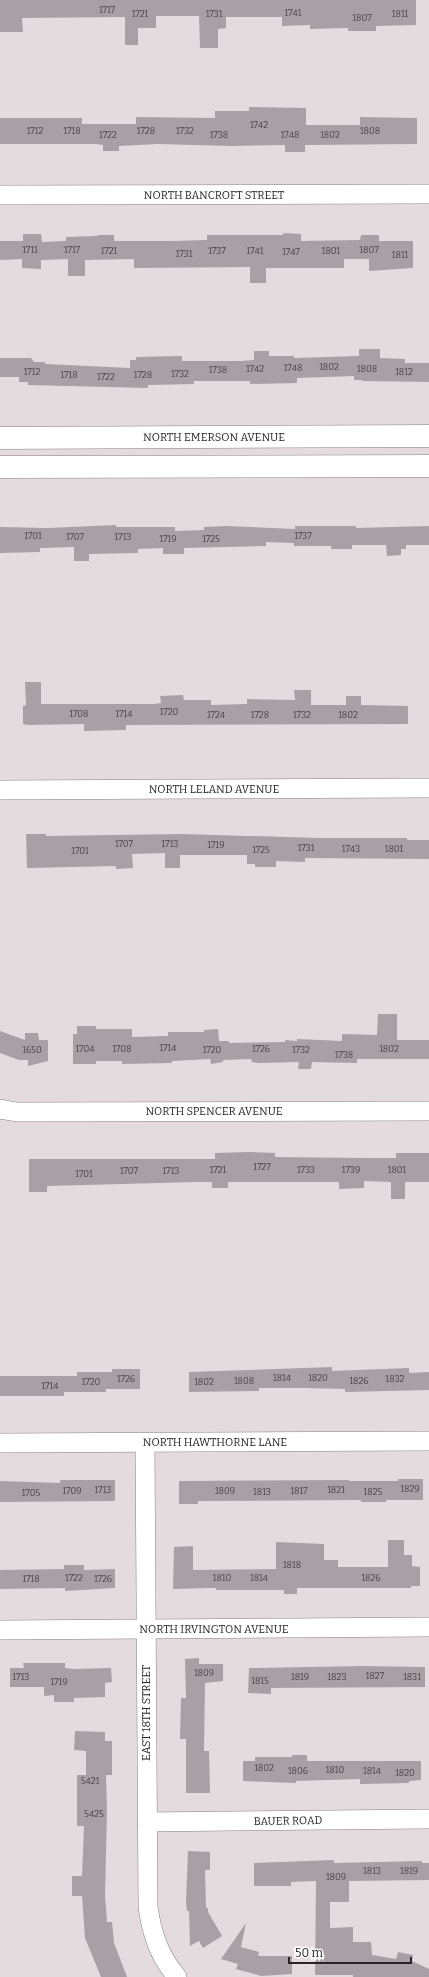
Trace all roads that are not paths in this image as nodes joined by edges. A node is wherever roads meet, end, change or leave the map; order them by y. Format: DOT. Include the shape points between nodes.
graph roads {
  1 [pos="429,194"];
  2 [pos="0,195"];
  3 [pos="429,436"];
  4 [pos="0,438"];
  5 [pos="429,466"];
  6 [pos="0,467"];
  7 [pos="429,788"];
  8 [pos="0,790"];
  9 [pos="0,1110"];
  10 [pos="429,1111"];
  11 [pos="429,1441"];
  12 [pos="145,1442"];
  13 [pos="0,1443"];
  14 [pos="429,1627"];
  15 [pos="146,1629"];
  16 [pos="0,1630"];
  17 [pos="429,1819"];
  18 [pos="147,1822"];
  19 [pos="177,1977"];
  1 -- 2 [label="street, NORTH BANCROFT STREET"];
  3 -- 4 [label="main road, NORTH EMERSON AVENUE"];
  5 -- 6 [label="main road"];
  7 -- 8 [label="street, NORTH LELAND AVENUE"];
  9 -- 10 [label="street, NORTH SPENCER AVENUE"];
  11 -- 12 [label="street, NORTH HAWTHORNE LANE"];
  12 -- 13 [label="street, NORTH HAWTHORNE LANE"];
  12 -- 15 [label="street, EAST 18TH STREET"];
  14 -- 15 [label="street, NORTH IRVINGTON AVENUE"];
  15 -- 16 [label="street, NORTH IRVINGTON AVENUE"];
  15 -- 18 [label="street, EAST 18TH STREET"];
  17 -- 18 [label="street, BAUER ROAD"];
  18 -- 19 [label="street, EAST 18TH STREET" via="148,1907 151,1929 162,1957"];
}
